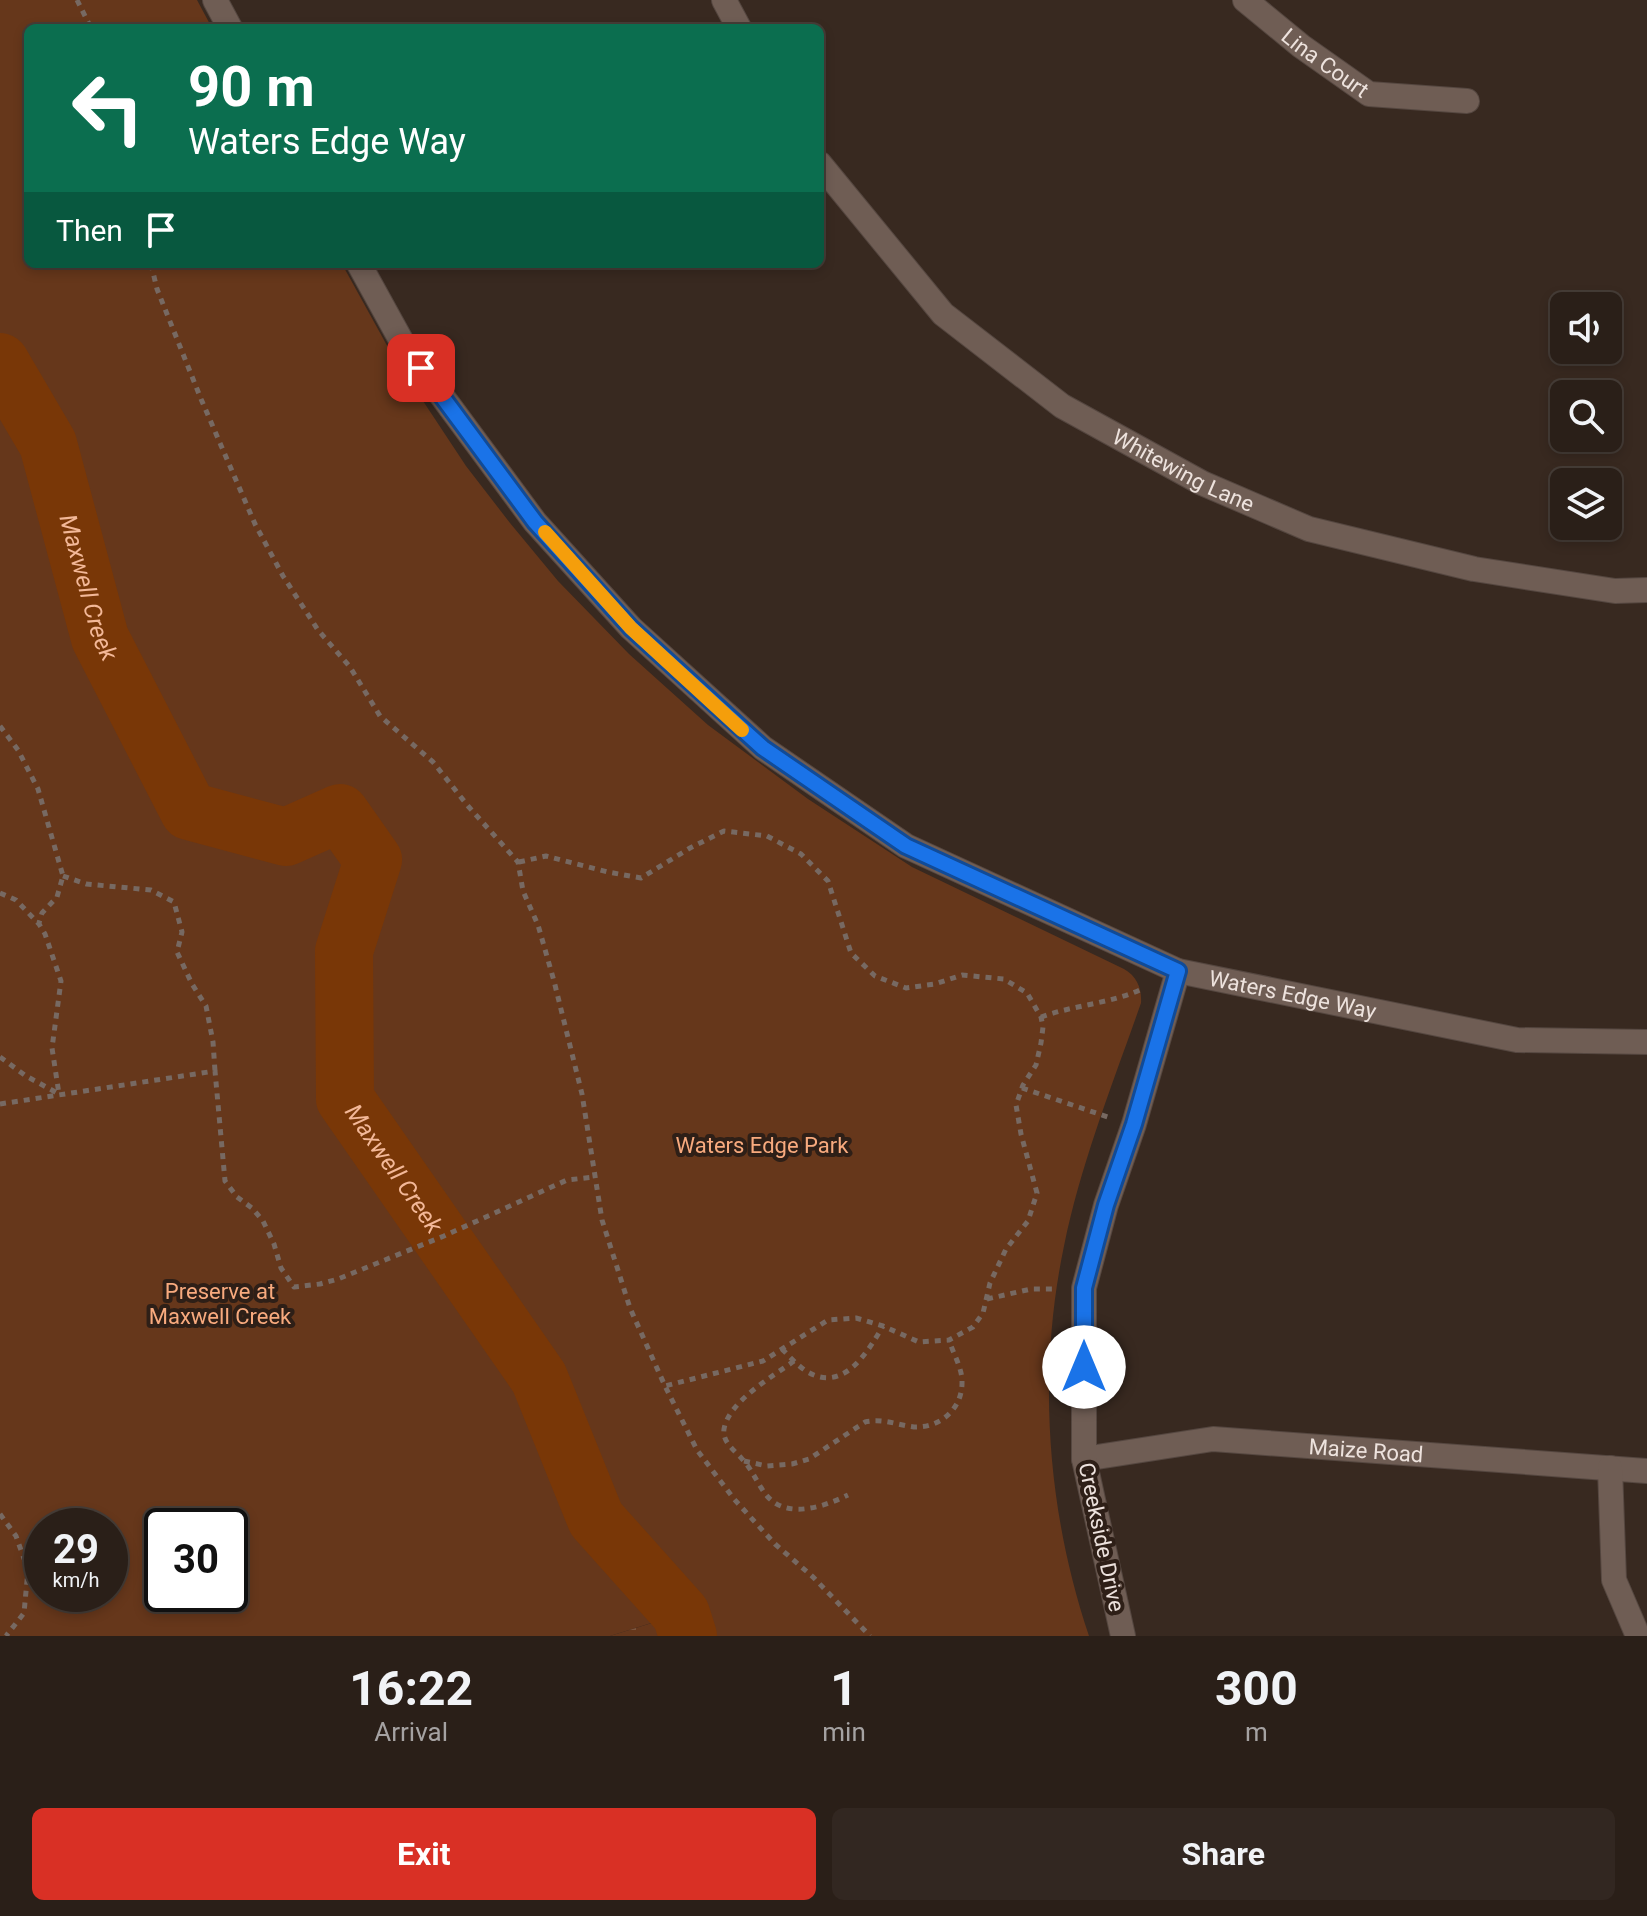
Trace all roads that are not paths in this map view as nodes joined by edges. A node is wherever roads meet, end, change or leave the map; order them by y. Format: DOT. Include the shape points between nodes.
graph roads {
  1 [pos="215,0"];
  2 [pos="724,0"];
  3 [pos="1245,0"];
  4 [pos="228,24"];
  5 [pos="737,24"];
  6 [pos="1467,101"];
  7 [pos="824,169"];
  8 [pos="361,268"];
  9 [pos="1647,590"];
  10 [pos="1178,971"];
  11 [pos="1647,1042"];
  12 [pos="1084,1459"];
  13 [pos="1610,1468"];
  14 [pos="1647,1471"];
  15 [pos="1123,1636"];
  16 [pos="1638,1636"];
  1 -- 4 [label="street"];
  2 -- 5 [label="street"];
  3 -- 6 [label="street, Lina Court" via="1369,94"];
  7 -- 9 [label="street, Whitewing Lane" via="943,314 1062,406 1202,483 1309,529 1474,569 1615,591"];
  8 -- 10 [label="street, Waters Edge Way" via="402,342 535,522 631,628 763,748 906,846"];
  10 -- 11 [label="street, Waters Edge Way" via="1517,1040"];
  10 -- 12 [label="street, Creekside Drive" via="1084,1288"];
  12 -- 13 [label="street, Maize Road" via="1213,1439"];
  12 -- 15 [label="street, Creekside Drive"];
  13 -- 14 [label="street, Maize Road"];
  13 -- 16 [label="street" via="1614,1580"];
}
